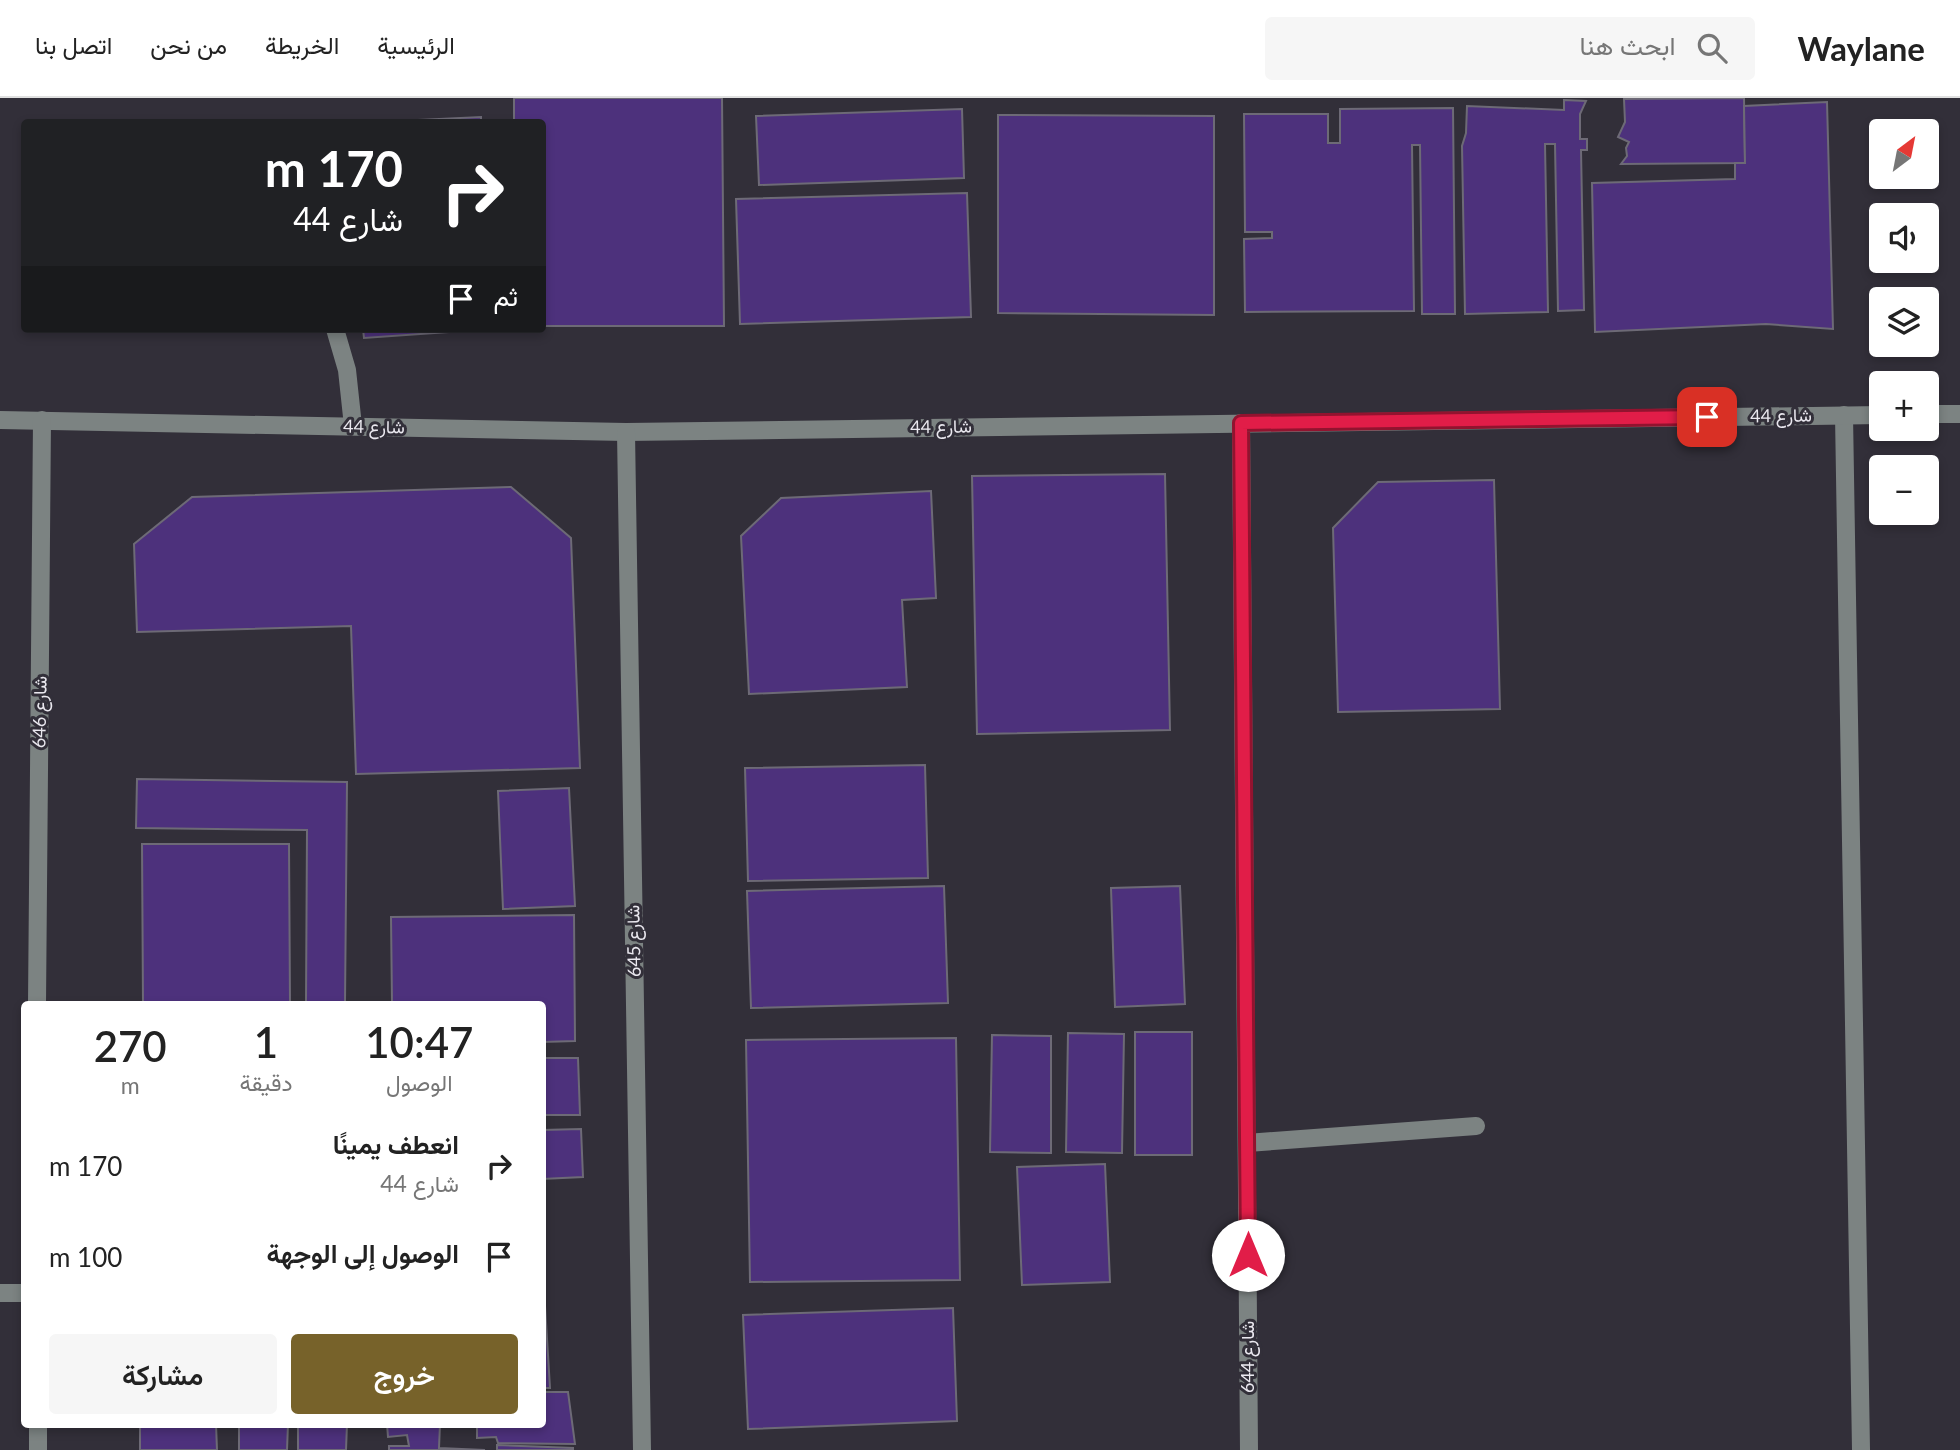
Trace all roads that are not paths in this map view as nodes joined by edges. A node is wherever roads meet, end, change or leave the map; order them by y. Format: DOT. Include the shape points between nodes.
graph roads {
  1 [pos="336,333"];
  2 [pos="1939,414"];
  3 [pos="1960,414"];
  4 [pos="1844,415"];
  5 [pos="1869,415"];
  6 [pos="0,420"];
  7 [pos="43,420"];
  8 [pos="1241,423"];
  9 [pos="353,426"];
  10 [pos="626,432"];
  11 [pos="37,1001"];
  12 [pos="1476,1126"];
  13 [pos="1247,1143"];
  14 [pos="0,1293"];
  15 [pos="21,1293"];
  16 [pos="38,1428"];
  17 [pos="38,1450"];
  18 [pos="642,1450"];
  19 [pos="1249,1450"];
  20 [pos="1861,1450"];
  1 -- 9 [label="street" via="347,370"];
  2 -- 3 [label="street"];
  4 -- 5 [label="street, شارع 44"];
  4 -- 8 [label="street, شارع 44"];
  4 -- 20 [label="street"];
  6 -- 7 [label="street, شارع 44"];
  7 -- 9 [label="street, شارع 44"];
  7 -- 11 [label="street, شارع 646"];
  8 -- 10 [label="street, شارع 44"];
  8 -- 13 [label="street, شارع 644"];
  9 -- 10 [label="street, شارع 44"];
  10 -- 18 [label="street, شارع 645"];
  12 -- 13 [label="street"];
  13 -- 19 [label="street, شارع 644"];
  14 -- 15 [label="street"];
  16 -- 17 [label="street"];
}
